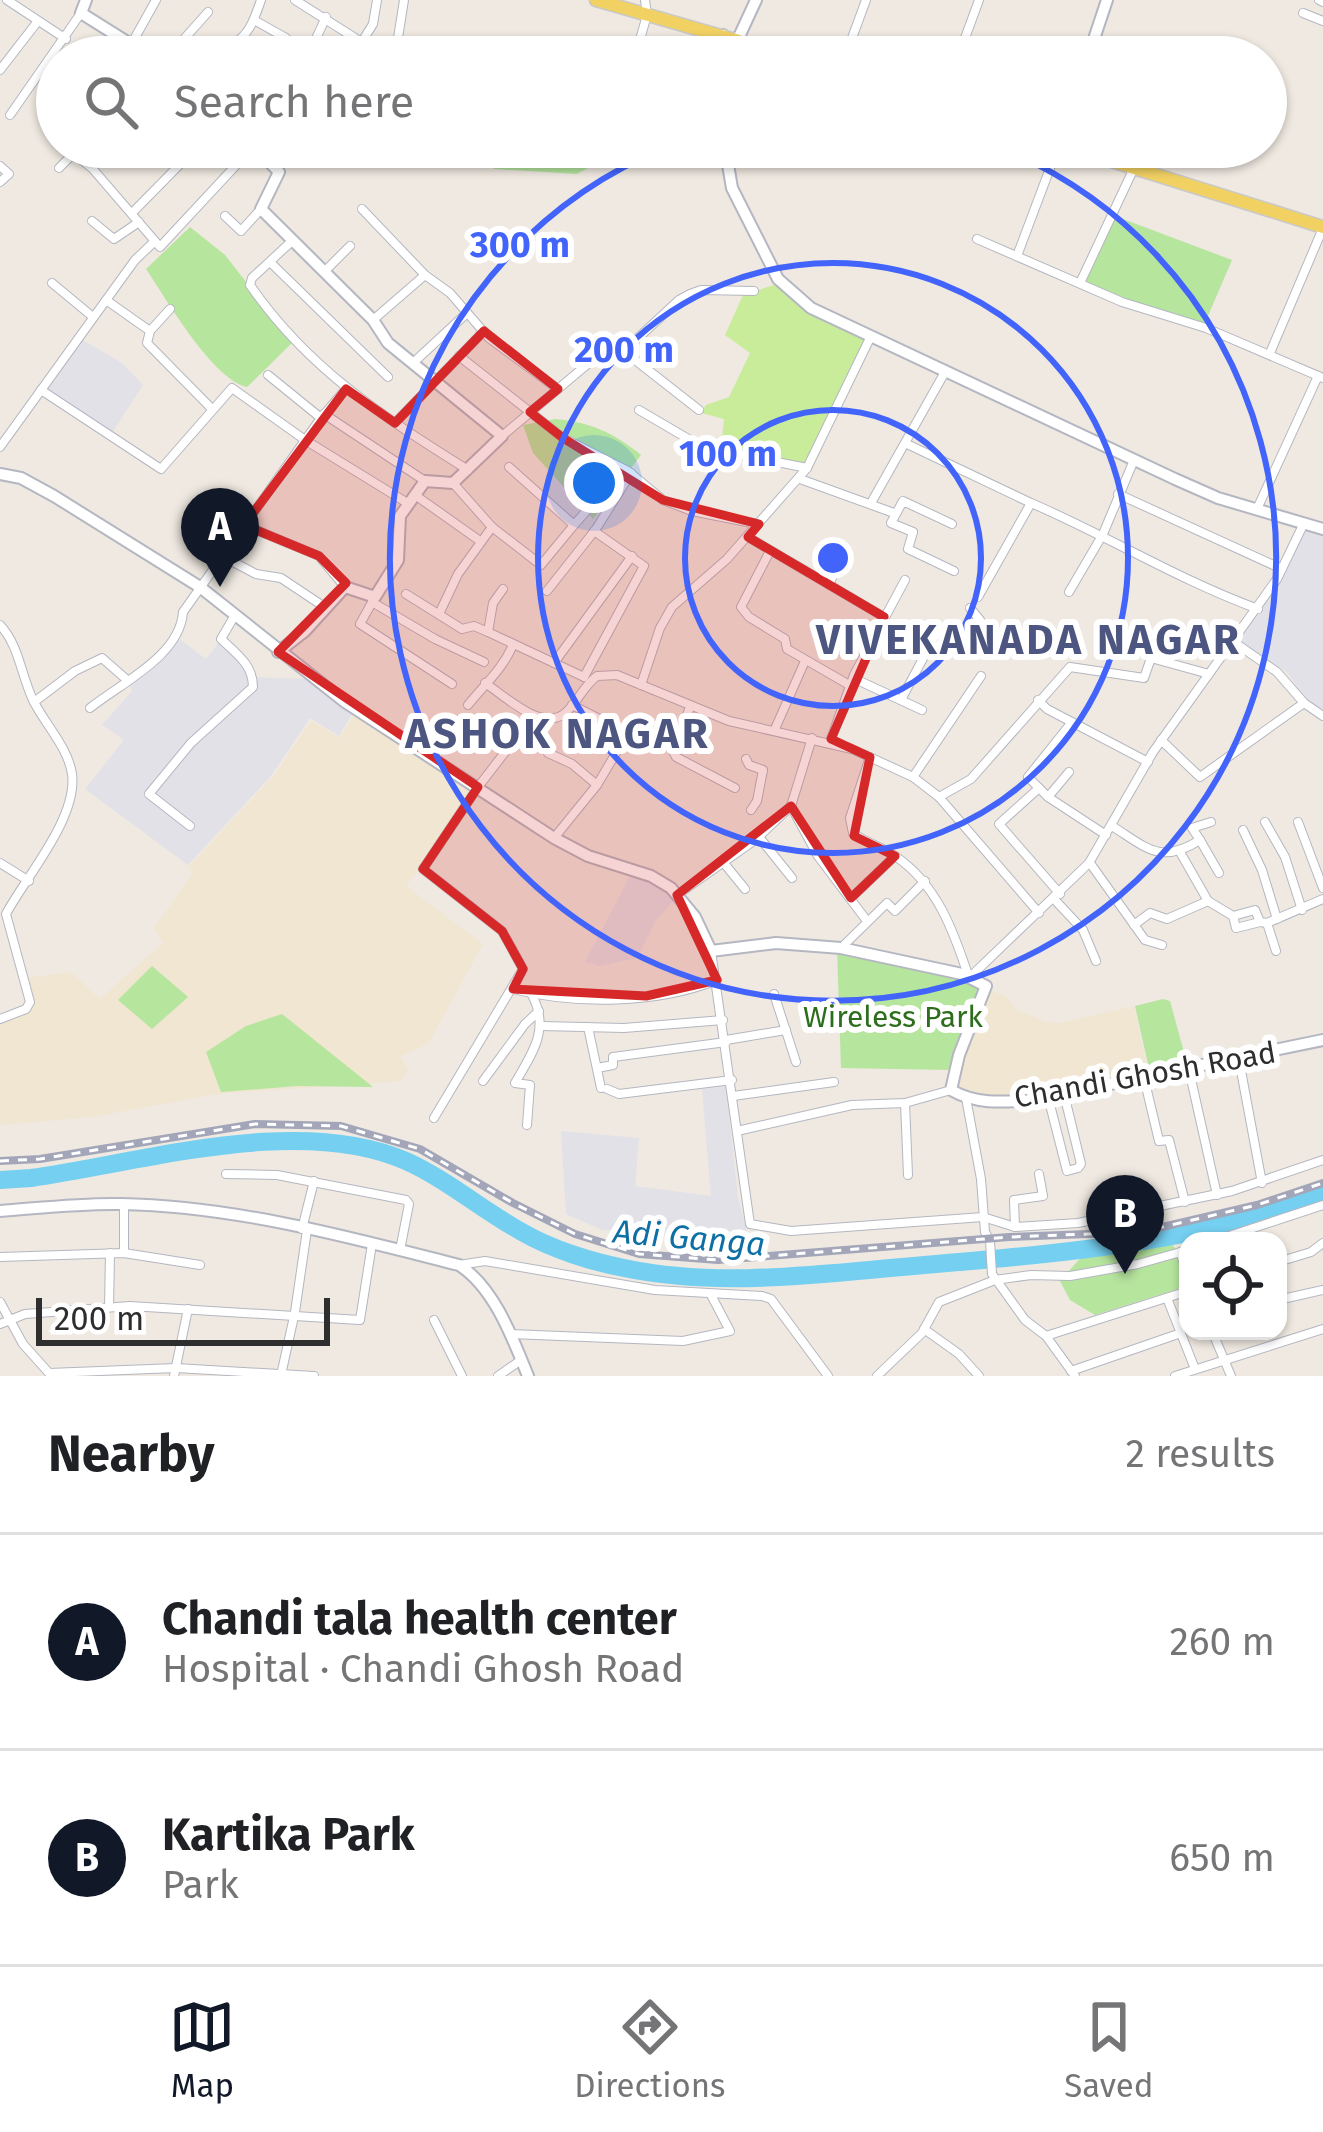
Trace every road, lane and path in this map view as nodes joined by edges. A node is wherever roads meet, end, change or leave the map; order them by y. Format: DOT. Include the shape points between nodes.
graph roads {
  1 [pos="7,0"];
  2 [pos="156,0"];
  3 [pos="261,0"];
  4 [pos="295,0"];
  5 [pos="377,0"];
  6 [pos="404,0"];
  7 [pos="596,0"];
  8 [pos="756,0"];
  9 [pos="866,0"];
  10 [pos="979,0"];
  11 [pos="1107,0"];
  12 [pos="84,6"];
  13 [pos="646,7"];
  14 [pos="208,12"];
  15 [pos="1303,13"];
  16 [pos="326,17"];
  17 [pos="38,21"];
  18 [pos="1323,21"];
  19 [pos="253,23"];
  20 [pos="723,34"];
  21 [pos="61,36"];
  22 [pos="68,36"];
  23 [pos="123,36"];
  24 [pos="136,36"];
  25 [pos="187,36"];
  26 [pos="242,36"];
  27 [pos="282,36"];
  28 [pos="317,36"];
  29 [pos="352,36"];
  30 [pos="365,36"];
  31 [pos="398,36"];
  32 [pos="729,36"];
  33 [pos="739,36"];
  34 [pos="853,36"];
  35 [pos="966,36"];
  36 [pos="1095,36"];
  37 [pos="0,70"];
  38 [pos="36,80"];
  39 [pos="10,115"];
  40 [pos="0,166"];
  41 [pos="93,168"];
  42 [pos="176,168"];
  43 [pos="235,168"];
  44 [pos="275,168"];
  45 [pos="729,168"];
  46 [pos="1054,168"];
  47 [pos="1134,168"];
  48 [pos="0,182"];
  49 [pos="261,209"];
  50 [pos="362,209"];
  51 [pos="132,213"];
  52 [pos="225,216"];
  53 [pos="92,221"];
  54 [pos="139,222"];
  55 [pos="1323,227"];
  56 [pos="977,239"];
  57 [pos="293,240"];
  58 [pos="154,242"];
  59 [pos="350,247"];
  60 [pos="1017,256"];
  61 [pos="269,262"];
  62 [pos="325,272"];
  63 [pos="425,275"];
  64 [pos="52,283"];
  65 [pos="1080,284"];
  66 [pos="754,291"];
  67 [pos="106,300"];
  68 [pos="170,309"];
  69 [pos="467,313"];
  70 [pos="93,317"];
  71 [pos="374,320"];
  72 [pos="150,332"];
  73 [pos="484,332"];
  74 [pos="871,335"];
  75 [pos="625,351"];
  76 [pos="1270,353"];
  77 [pos="459,356"];
  78 [pos="414,362"];
  79 [pos="945,372"];
  80 [pos="268,375"];
  81 [pos="388,377"];
  82 [pos="1321,377"];
  83 [pos="435,379"];
  84 [pos="346,389"];
  85 [pos="558,389"];
  86 [pos="41,390"];
  87 [pos="212,410"];
  88 [pos="638,410"];
  89 [pos="699,410"];
  90 [pos="530,412"];
  91 [pos="322,416"];
  92 [pos="395,423"];
  93 [pos="502,436"];
  94 [pos="305,440"];
  95 [pos="907,444"];
  96 [pos="0,447"];
  97 [pos="1134,460"];
  98 [pos="509,467"];
  99 [pos="807,468"];
  100 [pos="468,470"];
  101 [pos="627,471"];
  102 [pos="0,474"];
  103 [pos="799,479"];
  104 [pos="425,481"];
  105 [pos="453,484"];
  106 [pos="1118,494"];
  107 [pos="412,499"];
  108 [pos="871,503"];
  109 [pos="1031,503"];
  110 [pos="1257,509"];
  111 [pos="894,513"];
  112 [pos="1304,523"];
  113 [pos="759,524"];
  114 [pos="952,524"];
  115 [pos="244,525"];
  116 [pos="574,525"];
  117 [pos="492,526"];
  118 [pos="1323,529"];
  119 [pos="594,532"];
  120 [pos="1103,534"];
  121 [pos="748,537"];
  122 [pos="480,541"];
  123 [pos="770,551"];
  124 [pos="222,556"];
  125 [pos="632,556"];
  126 [pos="838,564"];
  127 [pos="1282,569"];
  128 [pos="954,571"];
  129 [pos="905,580"];
  130 [pos="829,585"];
  131 [pos="345,586"];
  132 [pos="200,587"];
  133 [pos="503,589"];
  134 [pos="547,591"];
  135 [pos="1069,592"];
  136 [pos="406,594"];
  137 [pos="977,597"];
  138 [pos="374,599"];
  139 [pos="326,608"];
  140 [pos="970,608"];
  141 [pos="1258,609"];
  142 [pos="439,614"];
  143 [pos="235,615"];
  144 [pos="884,616"];
  145 [pos="0,625"];
  146 [pos="488,632"];
  147 [pos="12,638"];
  148 [pos="1234,642"];
  149 [pos="513,645"];
  150 [pos="0,649"];
  151 [pos="278,652"];
  152 [pos="805,661"];
  153 [pos="484,662"];
  154 [pos="554,663"];
  155 [pos="1209,674"];
  156 [pos="981,676"];
  157 [pos="588,678"];
  158 [pos="126,680"];
  159 [pos="852,682"];
  160 [pos="485,683"];
  161 [pos="452,684"];
  162 [pos="641,685"];
  163 [pos="901,700"];
  164 [pos="1038,700"];
  165 [pos="34,702"];
  166 [pos="1304,703"];
  167 [pos="468,705"];
  168 [pos="572,705"];
  169 [pos="690,706"];
  170 [pos="90,708"];
  171 [pos="922,710"];
  172 [pos="533,716"];
  173 [pos="1323,716"];
  174 [pos="1072,722"];
  175 [pos="775,729"];
  176 [pos="633,736"];
  177 [pos="812,738"];
  178 [pos="1161,740"];
  179 [pos="830,742"];
  180 [pos="548,753"];
  181 [pos="616,753"];
  182 [pos="870,758"];
  183 [pos="746,759"];
  184 [pos="1148,762"];
  185 [pos="1069,772"];
  186 [pos="913,777"];
  187 [pos="597,785"];
  188 [pos="478,787"];
  189 [pos="735,788"];
  190 [pos="1039,788"];
  191 [pos="939,797"];
  192 [pos="1048,797"];
  193 [pos="791,806"];
  194 [pos="752,810"];
  195 [pos="1210,822"];
  196 [pos="1265,822"];
  197 [pos="1298,822"];
  198 [pos="190,826"];
  199 [pos="1243,830"];
  200 [pos="1109,831"];
  201 [pos="759,837"];
  202 [pos="554,838"];
  203 [pos="1200,840"];
  204 [pos="1180,853"];
  205 [pos="895,856"];
  206 [pos="723,862"];
  207 [pos="0,863"];
  208 [pos="1089,863"];
  209 [pos="1219,873"];
  210 [pos="792,878"];
  211 [pos="29,881"];
  212 [pos="925,881"];
  213 [pos="1323,888"];
  214 [pos="745,889"];
  215 [pos="677,895"];
  216 [pos="1057,896"];
  217 [pos="850,898"];
  218 [pos="1323,899"];
  219 [pos="1208,901"];
  220 [pos="1302,910"];
  221 [pos="1040,913"];
  222 [pos="3,914"];
  223 [pos="1277,919"];
  224 [pos="867,921"];
  225 [pos="1263,923"];
  226 [pos="1134,925"];
  227 [pos="1162,945"];
  228 [pos="841,948"];
  229 [pos="711,951"];
  230 [pos="1276,951"];
  231 [pos="1096,962"];
  232 [pos="969,978"];
  233 [pos="717,980"];
  234 [pos="513,989"];
  235 [pos="531,994"];
  236 [pos="774,994"];
  237 [pos="540,1010"];
  238 [pos="0,1018"];
  239 [pos="723,1020"];
  240 [pos="542,1026"];
  241 [pos="588,1027"];
  242 [pos="786,1030"];
  243 [pos="1323,1040"];
  244 [pos="726,1041"];
  245 [pos="1239,1060"];
  246 [pos="796,1062"];
  247 [pos="597,1068"];
  248 [pos="1190,1070"];
  249 [pos="1144,1078"];
  250 [pos="731,1080"];
  251 [pos="483,1081"];
  252 [pos="834,1082"];
  253 [pos="951,1090"];
  254 [pos="1064,1094"];
  255 [pos="733,1096"];
  256 [pos="1048,1097"];
  257 [pos="966,1098"];
  258 [pos="905,1102"];
  259 [pos="434,1118"];
  260 [pos="527,1125"];
  261 [pos="737,1131"];
  262 [pos="1323,1160"];
  263 [pos="226,1174"];
  264 [pos="1039,1174"];
  265 [pos="908,1175"];
  266 [pos="314,1181"];
  267 [pos="1262,1183"];
  268 [pos="1217,1195"];
  269 [pos="1185,1202"];
  270 [pos="124,1204"];
  271 [pos="1323,1205"];
  272 [pos="0,1211"];
  273 [pos="983,1217"];
  274 [pos="1015,1227"];
  275 [pos="304,1229"];
  276 [pos="1241,1232"];
  277 [pos="1323,1243"];
  278 [pos="372,1244"];
  279 [pos="400,1250"];
  280 [pos="1179,1252"];
  281 [pos="110,1253"];
  282 [pos="124,1253"];
  283 [pos="0,1257"];
  284 [pos="1287,1259"];
  285 [pos="459,1264"];
  286 [pos="200,1265"];
  287 [pos="993,1277"];
  288 [pos="1323,1290"];
  289 [pos="710,1294"];
  290 [pos="1179,1295"];
  291 [pos="1167,1298"];
  292 [pos="1287,1298"];
  293 [pos="0,1302"];
  294 [pos="109,1307"];
  295 [pos="188,1310"];
  296 [pos="294,1316"];
  297 [pos="11,1319"];
  298 [pos="434,1320"];
  299 [pos="0,1324"];
  300 [pos="1179,1328"];
  301 [pos="1323,1329"];
  302 [pos="923,1331"];
  303 [pos="510,1334"];
  304 [pos="1179,1334"];
  305 [pos="1046,1336"];
  306 [pos="1184,1340"];
  307 [pos="1216,1340"];
  308 [pos="521,1360"];
  309 [pos="1225,1360"];
  310 [pos="1196,1370"];
  311 [pos="175,1372"];
  312 [pos="1073,1373"];
  313 [pos="281,1374"];
  314 [pos="314,1376"];
  315 [pos="462,1376"];
  316 [pos="498,1376"];
  317 [pos="528,1376"];
  318 [pos="828,1376"];
  319 [pos="877,1376"];
  320 [pos="979,1376"];
  321 [pos="1175,1376"];
  322 [pos="1232,1376"];
  1 -- 17 [label="street"];
  2 -- 24 [label="street"];
  3 -- 19 [label="street"];
  4 -- 16 [label="street"];
  5 -- 30 [label="street"];
  6 -- 31 [label="street"];
  7 -- 13 [label="main road"];
  8 -- 33 [label="street"];
  9 -- 34 [label="street"];
  10 -- 35 [label="street"];
  11 -- 36 [label="street"];
  12 -- 22 [label="street"];
  12 -- 23 [label="street"];
  13 -- 20 [label="main road"];
  14 -- 25 [label="street"];
  15 -- 18 [label="street"];
  16 -- 28 [label="street"];
  16 -- 29 [label="street"];
  17 -- 21 [label="street"];
  17 -- 37 [label="street"];
  19 -- 26 [label="street"];
  19 -- 27 [label="street"];
  20 -- 32 [label="main road"];
  38 -- 39 [label="street"];
  40 -- 48 [label="street" via="9,174"];
  41 -- 51 [label="street"];
  42 -- 51 [label="street"];
  43 -- 58 [label="street" via="166,245"];
  44 -- 49 [label="street"];
  45 -- 74 [label="street" via="778,279 811,308"];
  46 -- 60 [label="street"];
  47 -- 55 [label="main road"];
  47 -- 65 [label="street"];
  49 -- 52 [label="street" via="241,231"];
  49 -- 57 [label="street"];
  50 -- 63 [label="street"];
  51 -- 54 [label="street"];
  53 -- 54 [label="street" via="114,239"];
  54 -- 58 [label="street"];
  55 -- 76 [label="street"];
  56 -- 60 [label="street"];
  57 -- 61 [label="street"];
  57 -- 62 [label="street"];
  58 -- 67 [label="street"];
  59 -- 62 [label="street"];
  60 -- 65 [label="street"];
  61 -- 81 [label="street"];
  61 -- 84 [label="street" via="250,285 280,328"];
  62 -- 71 [label="street"];
  63 -- 69 [label="street"];
  63 -- 71 [label="street"];
  64 -- 70 [label="street"];
  65 -- 76 [label="street"];
  66 -- 75 [label="street" via="690,294"];
  67 -- 70 [label="street"];
  67 -- 72 [label="street"];
  68 -- 72 [label="street"];
  69 -- 73 [label="street"];
  69 -- 78 [label="street"];
  70 -- 86 [label="street"];
  71 -- 78 [label="street"];
  72 -- 87 [label="street" via="152,351"];
  73 -- 77 [label="street"];
  73 -- 85 [label="street"];
  74 -- 79 [label="street"];
  74 -- 99 [label="street"];
  75 -- 85 [label="street" via="608,347"];
  75 -- 89 [label="street"];
  76 -- 82 [label="street"];
  77 -- 83 [label="street"];
  77 -- 90 [label="street"];
  78 -- 83 [label="street"];
  79 -- 95 [label="street"];
  79 -- 97 [label="street"];
  80 -- 91 [label="street"];
  82 -- 110 [label="street"];
  83 -- 92 [label="street"];
  83 -- 93 [label="street"];
  84 -- 91 [label="street"];
  84 -- 92 [label="street"];
  85 -- 90 [label="street"];
  86 -- 87 [label="street" via="161,470"];
  86 -- 96 [label="street"];
  87 -- 94 [label="street" via="232,388"];
  88 -- 99 [label="street" via="702,447"];
  90 -- 93 [label="street"];
  90 -- 101 [label="street"];
  91 -- 94 [label="street"];
  91 -- 104 [label="street"];
  92 -- 100 [label="street"];
  93 -- 100 [label="street"];
  94 -- 107 [label="street"];
  94 -- 115 [label="street"];
  95 -- 108 [label="street"];
  95 -- 109 [label="street"];
  97 -- 106 [label="street"];
  97 -- 110 [label="street"];
  98 -- 116 [label="street"];
  99 -- 103 [label="street"];
  100 -- 105 [label="street"];
  101 -- 113 [label="street" via="663,500"];
  101 -- 116 [label="street"];
  101 -- 119 [label="street"];
  102 -- 132 [label="street" via="54,496"];
  103 -- 108 [label="street"];
  103 -- 113 [label="street"];
  104 -- 105 [label="street"];
  104 -- 107 [label="street"];
  105 -- 117 [label="street"];
  106 -- 120 [label="street"];
  106 -- 127 [label="street"];
  107 -- 122 [label="street"];
  107 -- 138 [label="street" via="398,525 398,560"];
  108 -- 111 [label="street"];
  109 -- 120 [label="street"];
  109 -- 137 [label="street"];
  110 -- 112 [label="street"];
  111 -- 114 [label="street" via="903,501"];
  111 -- 128 [label="street" via="891,523 914,532 908,549"];
  112 -- 118 [label="street"];
  112 -- 127 [label="street"];
  113 -- 121 [label="street"];
  115 -- 124 [label="street"];
  115 -- 131 [label="street" via="320,556"];
  116 -- 117 [label="street" via="542,565"];
  117 -- 122 [label="street"];
  119 -- 125 [label="street"];
  119 -- 134 [label="street"];
  120 -- 135 [label="street"];
  120 -- 141 [label="street" via="1186,581"];
  121 -- 123 [label="street"];
  121 -- 162 [label="street" via="672,608"];
  122 -- 142 [label="street"];
  123 -- 130 [label="street"];
  123 -- 152 [label="street" via="742,607"];
  124 -- 132 [label="street"];
  124 -- 139 [label="street" via="281,578"];
  125 -- 154 [label="street"];
  125 -- 157 [label="street" via="644,566"];
  126 -- 130 [label="street"];
  127 -- 141 [label="street"];
  129 -- 144 [label="street"];
  130 -- 144 [label="street"];
  131 -- 138 [label="street"];
  131 -- 139 [label="street"];
  132 -- 143 [label="street"];
  132 -- 158 [label="street" via="157,659"];
  133 -- 146 [label="street"];
  136 -- 142 [label="street"];
  138 -- 153 [label="street"];
  138 -- 161 [label="street" via="360,624"];
  139 -- 151 [label="street"];
  140 -- 163 [label="street" via="980,620 964,642 938,630"];
  141 -- 148 [label="street"];
  142 -- 146 [label="street"];
  143 -- 151 [label="street"];
  143 -- 198 [label="street" via="221,639 244,660 253,687 149,794"];
  144 -- 159 [label="street"];
  145 -- 147 [label="street"];
  146 -- 149 [label="street"];
  147 -- 150 [label="street"];
  147 -- 165 [label="street"];
  148 -- 155 [label="street"];
  148 -- 166 [label="street"];
  149 -- 154 [label="street"];
  149 -- 160 [label="street"];
  151 -- 188 [label="street"];
  152 -- 159 [label="street"];
  152 -- 175 [label="street"];
  154 -- 157 [label="street"];
  155 -- 164 [label="street" via="1151,658 1144,678 1070,667"];
  155 -- 178 [label="street"];
  156 -- 186 [label="street"];
  157 -- 162 [label="street" via="617,675"];
  157 -- 168 [label="street"];
  158 -- 165 [label="street" via="102,658"];
  158 -- 170 [label="street"];
  159 -- 163 [label="street"];
  159 -- 179 [label="street"];
  160 -- 167 [label="street"];
  160 -- 172 [label="street"];
  162 -- 169 [label="street"];
  163 -- 171 [label="street"];
  164 -- 174 [label="street"];
  164 -- 191 [label="street" via="971,779"];
  165 -- 211 [label="street" via="72,776 57,829"];
  166 -- 173 [label="street"];
  166 -- 178 [label="street" via="1205,776"];
  168 -- 172 [label="street" via="556,718"];
  168 -- 176 [label="street"];
  169 -- 175 [label="street"];
  169 -- 189 [label="street" via="673,751"];
  172 -- 188 [label="street"];
  174 -- 184 [label="street"];
  174 -- 190 [label="street" via="1028,777"];
  175 -- 177 [label="street"];
  177 -- 179 [label="street"];
  177 -- 193 [label="street"];
  178 -- 184 [label="street"];
  179 -- 182 [label="street"];
  180 -- 187 [label="street"];
  181 -- 187 [label="street"];
  182 -- 186 [label="street"];
  182 -- 205 [label="street" via="850,818 853,833"];
  183 -- 194 [label="street" via="764,770"];
  184 -- 200 [label="street"];
  185 -- 192 [label="street"];
  186 -- 191 [label="street"];
  187 -- 202 [label="street"];
  188 -- 202 [label="street"];
  188 -- 234 [label="street" via="422,868 502,931 523,969"];
  190 -- 192 [label="street"];
  190 -- 216 [label="street" via="999,824"];
  191 -- 221 [label="street"];
  192 -- 200 [label="street"];
  193 -- 201 [label="street"];
  193 -- 217 [label="street"];
  195 -- 203 [label="street" via="1192,828"];
  196 -- 220 [label="street"];
  197 -- 213 [label="street"];
  199 -- 223 [label="street"];
  200 -- 204 [label="street" via="1150,850"];
  200 -- 208 [label="street"];
  201 -- 206 [label="street"];
  201 -- 210 [label="street"];
  202 -- 215 [label="street" via="651,876"];
  203 -- 204 [label="street"];
  203 -- 209 [label="street"];
  204 -- 219 [label="street"];
  205 -- 212 [label="street"];
  205 -- 217 [label="street"];
  206 -- 214 [label="street"];
  206 -- 215 [label="street"];
  207 -- 211 [label="street"];
  208 -- 216 [label="street"];
  208 -- 226 [label="street"];
  211 -- 222 [label="street"];
  212 -- 224 [label="street" via="896,911 887,904"];
  212 -- 232 [label="street"];
  215 -- 229 [label="street"];
  216 -- 221 [label="street"];
  216 -- 231 [label="street"];
  217 -- 224 [label="street"];
  218 -- 220 [label="street"];
  219 -- 225 [label="street" via="1233,916 1255,910"];
  219 -- 226 [label="street"];
  220 -- 223 [label="street"];
  221 -- 232 [label="street"];
  222 -- 238 [label="street" via="30,1001"];
  223 -- 225 [label="street"];
  224 -- 228 [label="street"];
  225 -- 230 [label="street"];
  226 -- 227 [label="street" via="1149,944"];
  228 -- 229 [label="street"];
  228 -- 232 [label="street"];
  229 -- 233 [label="street"];
  232 -- 253 [label="street" via="986,986"];
  233 -- 235 [label="street" via="680,994"];
  233 -- 239 [label="street"];
  234 -- 235 [label="street"];
  234 -- 259 [label="street"];
  235 -- 237 [label="street"];
  236 -- 242 [label="street"];
  237 -- 240 [label="street"];
  237 -- 251 [label="street"];
  239 -- 241 [label="street"];
  239 -- 244 [label="street"];
  240 -- 241 [label="street"];
  240 -- 260 [label="street" via="515,1083 530,1085"];
  241 -- 247 [label="street"];
  242 -- 244 [label="street"];
  242 -- 246 [label="street"];
  243 -- 245 [label="street, Chandi Ghosh Road"];
  244 -- 247 [label="street" via="613,1057 613,1065"];
  244 -- 250 [label="street"];
  245 -- 248 [label="street, Chandi Ghosh Road"];
  245 -- 267 [label="street"];
  247 -- 250 [label="street" via="604,1089 619,1094"];
  248 -- 249 [label="street, Chandi Ghosh Road"];
  248 -- 268 [label="street"];
  249 -- 254 [label="street, Chandi Ghosh Road"];
  249 -- 269 [label="street"];
  250 -- 255 [label="street"];
  252 -- 255 [label="street"];
  253 -- 257 [label="street, Chandi Ghosh Road"];
  253 -- 258 [label="street"];
  254 -- 256 [label="street, Chandi Ghosh Road"];
  254 -- 256 [label="street" via="1081,1163 1067,1171"];
  255 -- 261 [label="street"];
  256 -- 257 [label="street, Chandi Ghosh Road"];
  257 -- 273 [label="street"];
  258 -- 261 [label="street" via="852,1105"];
  258 -- 265 [label="street"];
  261 -- 273 [label="street" via="750,1224 833,1230"];
  262 -- 267 [label="street"];
  263 -- 266 [label="street"];
  264 -- 274 [label="street" via="1043,1196 1014,1200"];
  266 -- 275 [label="street"];
  266 -- 279 [label="street" via="407,1201"];
  267 -- 268 [label="street"];
  268 -- 269 [label="street"];
  269 -- 274 [label="street"];
  270 -- 272 [label="street"];
  270 -- 275 [label="street"];
  270 -- 282 [label="street"];
  271 -- 276 [label="street"];
  273 -- 274 [label="street"];
  273 -- 287 [label="street"];
  275 -- 278 [label="street"];
  275 -- 296 [label="street"];
  277 -- 284 [label="street"];
  278 -- 279 [label="street"];
  278 -- 296 [label="street" via="360,1320"];
  279 -- 285 [label="street"];
  280 -- 287 [label="street" via="1070,1276"];
  281 -- 282 [label="street"];
  281 -- 283 [label="street"];
  281 -- 294 [label="street"];
  282 -- 286 [label="street"];
  285 -- 289 [label="street" via="485,1261"];
  285 -- 303 [label="street"];
  287 -- 302 [label="street" via="939,1302"];
  287 -- 305 [label="street"];
  288 -- 292 [label="street"];
  289 -- 303 [label="street" via="730,1331 682,1341"];
  289 -- 318 [label="street" via="772,1299"];
  290 -- 291 [label="street"];
  291 -- 300 [label="street"];
  291 -- 305 [label="street"];
  293 -- 297 [label="street"];
  294 -- 295 [label="street"];
  294 -- 297 [label="street"];
  295 -- 296 [label="street"];
  295 -- 311 [label="street"];
  296 -- 313 [label="street"];
  297 -- 299 [label="street"];
  297 -- 311 [label="street" via="49,1373"];
  298 -- 315 [label="street"];
  301 -- 309 [label="street"];
  302 -- 319 [label="street"];
  302 -- 320 [label="street"];
  303 -- 308 [label="street"];
  304 -- 312 [label="street"];
  305 -- 312 [label="street"];
  306 -- 310 [label="street"];
  307 -- 309 [label="street"];
  308 -- 316 [label="street"];
  308 -- 317 [label="street"];
  309 -- 310 [label="street"];
  309 -- 322 [label="street"];
  310 -- 321 [label="street"];
  311 -- 313 [label="street"];
  313 -- 314 [label="street"];
}
